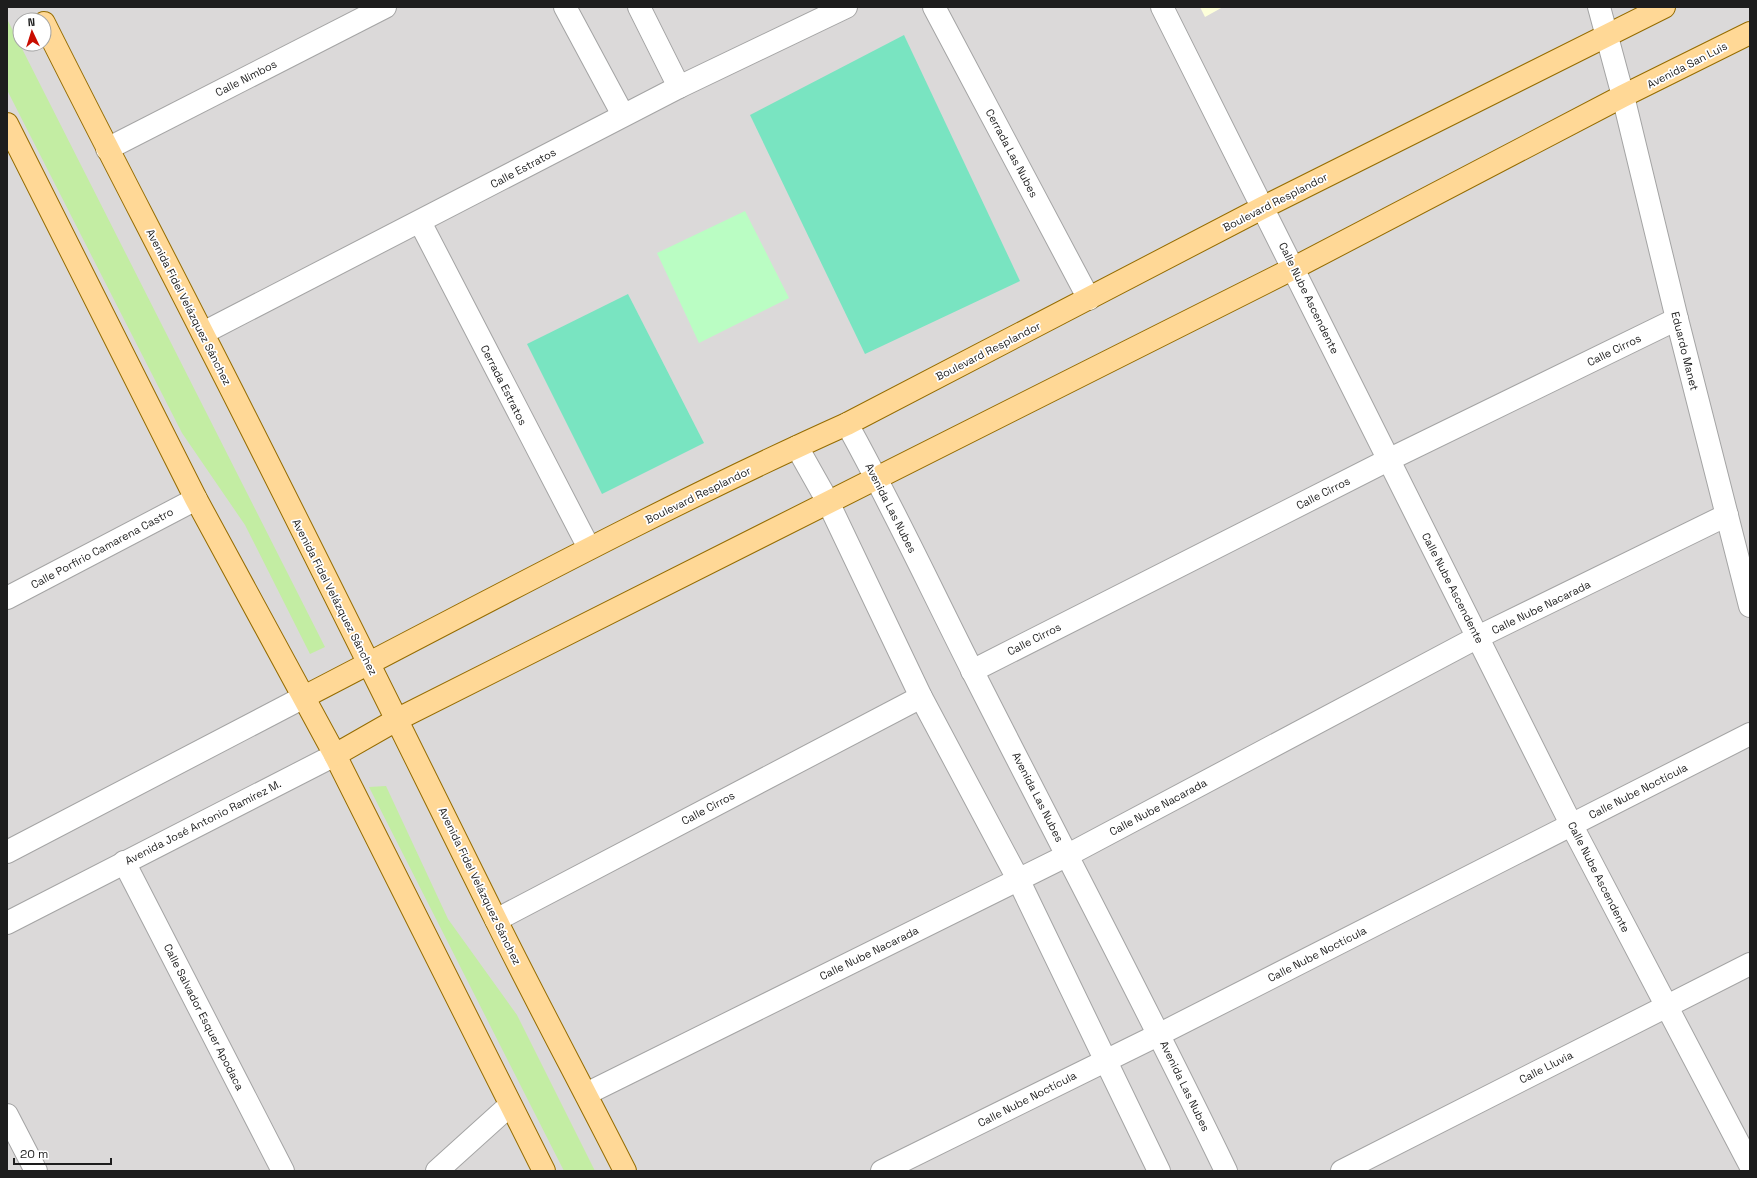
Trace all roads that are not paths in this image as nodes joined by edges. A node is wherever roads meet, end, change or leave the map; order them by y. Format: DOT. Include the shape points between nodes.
graph roads {
  1 [pos="385,7"];
  2 [pos="565,7"];
  3 [pos="639,7"];
  4 [pos="846,7"];
  5 [pos="934,7"];
  6 [pos="1162,7"];
  7 [pos="1599,7"];
  8 [pos="1664,7"];
  9 [pos="1750,33"];
  10 [pos="1606,36"];
  11 [pos="52,39"];
  12 [pos="678,87"];
  13 [pos="1623,96"];
  14 [pos="623,115"];
  15 [pos="7,124"];
  16 [pos="107,149"];
  17 [pos="1264,207"];
  18 [pos="420,222"];
  19 [pos="1294,268"];
  20 [pos="1089,299"];
  21 [pos="1677,320"];
  22 [pos="203,333"];
  23 [pos="847,424"];
  24 [pos="797,447"];
  25 [pos="1388,460"];
  26 [pos="878,479"];
  27 [pos="196,499"];
  28 [pos="828,502"];
  29 [pos="1727,515"];
  30 [pos="589,548"];
  31 [pos="7,598"];
  32 [pos="1750,606"];
  33 [pos="1478,637"];
  34 [pos="368,664"];
  35 [pos="972,671"];
  36 [pos="304,697"];
  37 [pos="920,697"];
  38 [pos="398,719"];
  39 [pos="1750,734"];
  40 [pos="334,755"];
  41 [pos="1571,824"];
  42 [pos="7,852"];
  43 [pos="1068,855"];
  44 [pos="124,862"];
  45 [pos="1018,879"];
  46 [pos="496,920"];
  47 [pos="7,923"];
  48 [pos="1750,964"];
  49 [pos="1666,1006"];
  50 [pos="1160,1034"];
  51 [pos="1105,1060"];
  52 [pos="586,1094"];
  53 [pos="509,1106"];
  54 [pos="7,1114"];
  55 [pos="1750,1165"];
  56 [pos="36,1171"];
  57 [pos="283,1171"];
  58 [pos="437,1171"];
  59 [pos="544,1171"];
  60 [pos="625,1171"];
  61 [pos="882,1171"];
  62 [pos="1159,1171"];
  63 [pos="1226,1171"];
  64 [pos="1342,1171"];
  1 -- 16 [label="street, Calle Nimbos"];
  2 -- 14 [label="street"];
  3 -- 12 [label="street"];
  4 -- 12 [label="street, Calle Estratos"];
  5 -- 20 [label="street, Cerrada Las Nubes"];
  6 -- 17 [label="street, Calle Nube Ascendente"];
  7 -- 10 [label="street, Eduardo Manet"];
  8 -- 10 [label="main road"];
  9 -- 13 [label="main road, Avenida San Luis"];
  10 -- 13 [label="street, Eduardo Manet"];
  10 -- 17 [label="main road, Boulevard Resplandor"];
  11 -- 16 [label="main road, Avenida Fidel Velázquez Sánchez"];
  12 -- 14 [label="street, Calle Estratos"];
  13 -- 19 [label="main road"];
  13 -- 21 [label="street, Eduardo Manet"];
  14 -- 18 [label="street, Calle Estratos"];
  15 -- 27 [label="main road"];
  16 -- 22 [label="main road, Avenida Fidel Velázquez Sánchez"];
  17 -- 19 [label="street, Calle Nube Ascendente"];
  17 -- 20 [label="main road, Boulevard Resplandor"];
  18 -- 22 [label="street, Calle Estratos"];
  18 -- 30 [label="street, Cerrada Estratos"];
  19 -- 25 [label="street, Calle Nube Ascendente"];
  19 -- 26 [label="main road"];
  20 -- 23 [label="main road, Boulevard Resplandor"];
  21 -- 25 [label="street, Calle Cirros"];
  21 -- 29 [label="street, Eduardo Manet"];
  22 -- 34 [label="main road, Avenida Fidel Velázquez Sánchez"];
  23 -- 24 [label="main road, Boulevard Resplandor"];
  23 -- 26 [label="street, Avenida Las Nubes"];
  24 -- 28 [label="street"];
  24 -- 30 [label="main road, Boulevard Resplandor"];
  25 -- 33 [label="street, Calle Nube Ascendente"];
  25 -- 35 [label="street, Calle Cirros"];
  26 -- 28 [label="main road"];
  26 -- 35 [label="street, Avenida Las Nubes"];
  27 -- 31 [label="street, Calle Porfirio Camarena Castro"];
  27 -- 36 [label="main road"];
  28 -- 37 [label="street"];
  28 -- 38 [label="main road"];
  29 -- 32 [label="street, Eduardo Manet"];
  29 -- 33 [label="street, Calle Nube Nacarada"];
  30 -- 34 [label="main road, Boulevard Resplandor"];
  33 -- 41 [label="street, Calle Nube Ascendente"];
  33 -- 43 [label="street, Calle Nube Nacarada"];
  34 -- 36 [label="main road"];
  34 -- 38 [label="main road, Avenida Fidel Velázquez Sánchez"];
  35 -- 43 [label="street, Avenida Las Nubes"];
  36 -- 40 [label="main road"];
  36 -- 42 [label="street"];
  37 -- 45 [label="street"];
  37 -- 46 [label="street, Calle Cirros"];
  38 -- 40 [label="main road, Avenida José Antonio Ramírez M."];
  38 -- 46 [label="main road, Avenida Fidel Velázquez Sánchez"];
  39 -- 41 [label="street, Calle Nube Noctícula"];
  40 -- 44 [label="street, Avenida José Antonio Ramírez M."];
  40 -- 53 [label="main road"];
  41 -- 49 [label="street, Calle Nube Ascendente"];
  41 -- 50 [label="street, Calle Nube Noctícula"];
  43 -- 45 [label="street, Calle Nube Nacarada"];
  43 -- 50 [label="street, Avenida Las Nubes"];
  44 -- 47 [label="street, Avenida José Antonio Ramírez M."];
  44 -- 57 [label="street, Calle Salvador Esquer Apodaca"];
  45 -- 51 [label="street"];
  45 -- 52 [label="street, Calle Nube Nacarada"];
  46 -- 52 [label="main road, Avenida Fidel Velázquez Sánchez"];
  48 -- 49 [label="street, Calle Lluvia"];
  49 -- 55 [label="street, Calle Nube Ascendente"];
  49 -- 64 [label="street, Calle Lluvia"];
  50 -- 51 [label="street, Calle Nube Noctícula"];
  50 -- 63 [label="street, Avenida Las Nubes"];
  51 -- 61 [label="street, Calle Nube Noctícula"];
  51 -- 62 [label="street"];
  52 -- 60 [label="main road, Avenida Fidel Velázquez Sánchez"];
  53 -- 58 [label="street"];
  53 -- 59 [label="main road"];
  54 -- 56 [label="street"];
}
